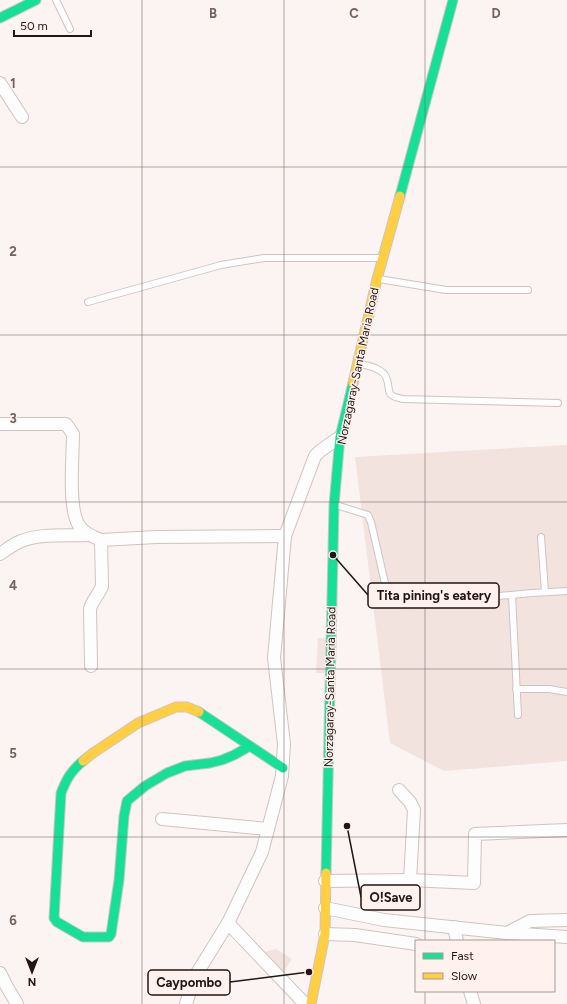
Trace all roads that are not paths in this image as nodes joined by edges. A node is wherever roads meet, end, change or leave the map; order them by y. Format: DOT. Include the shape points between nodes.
graph roads {
  1 [pos="36,0"];
  2 [pos="56,0"];
  3 [pos="453,0"];
  4 [pos="0,18"];
  5 [pos="70,29"];
  6 [pos="0,83"];
  7 [pos="22,117"];
  8 [pos="383,258"];
  9 [pos="377,279"];
  10 [pos="528,290"];
  11 [pos="88,302"];
  12 [pos="358,364"];
  13 [pos="558,403"];
  14 [pos="0,424"];
  15 [pos="340,437"];
  16 [pos="334,505"];
  17 [pos="87,535"];
  18 [pos="285,536"];
  19 [pos="541,537"];
  20 [pos="101,540"];
  21 [pos="0,554"];
  22 [pos="567,591"];
  23 [pos="545,592"];
  24 [pos="512,595"];
  25 [pos="90,666"];
  26 [pos="516,689"];
  27 [pos="567,692"];
  28 [pos="518,714"];
  29 [pos="250,746"];
  30 [pos="283,768"];
  31 [pos="399,790"];
  32 [pos="162,819"];
  33 [pos="268,829"];
  34 [pos="567,830"];
  35 [pos="410,880"];
  36 [pos="325,881"];
  37 [pos="325,908"];
  38 [pos="567,920"];
  39 [pos="228,923"];
  40 [pos="454,927"];
  41 [pos="507,933"];
  42 [pos="325,934"];
  43 [pos="567,937"];
  44 [pos="457,940"];
  45 [pos="415,944"];
  46 [pos="0,973"];
  47 [pos="470,992"];
  48 [pos="17,1004"];
  49 [pos="186,1004"];
  50 [pos="305,1004"];
  51 [pos="311,1004"];
  52 [pos="474,1004"];
  1 -- 4 [label="main road"];
  2 -- 5 [label="lane"];
  3 -- 8 [label="main road, Norzagaray-Santa Maria Road"];
  6 -- 7 [label="street"];
  8 -- 9 [label="main road, Norzagaray-Santa Maria Road"];
  8 -- 11 [label="lane" via="264,258 221,264"];
  9 -- 10 [label="lane" via="446,290"];
  9 -- 12 [label="main road, Norzagaray-Santa Maria Road"];
  12 -- 13 [label="lane" via="382,372 390,393 403,399"];
  12 -- 15 [label="main road, Norzagaray-Santa Maria Road"];
  14 -- 17 [label="street" via="66,424 70,429 73,434 72,500 78,525"];
  15 -- 16 [label="main road, Norzagaray-Santa Maria Road"];
  15 -- 18 [label="street" via="315,456"];
  16 -- 24 [label="lane" via="368,515 386,592 393,601 403,605"];
  16 -- 36 [label="main road, Norzagaray-Santa Maria Road"];
  17 -- 20 [label="street"];
  17 -- 21 [label="street" via="38,537 19,542"];
  18 -- 20 [label="street"];
  18 -- 30 [label="street" via="274,658 284,744"];
  19 -- 23 [label="lane"];
  20 -- 25 [label="street" via="102,586 90,609"];
  22 -- 23 [label="lane"];
  23 -- 24 [label="lane"];
  24 -- 26 [label="lane"];
  26 -- 27 [label="lane"];
  26 -- 28 [label="lane"];
  29 -- 29 [label="main road" via="198,711 176,707 138,723 74,769 61,793 54,913 57,922 83,937 109,937 119,880 127,801 156,779 174,770 227,758"];
  29 -- 30 [label="main road"];
  30 -- 33 [label="street"];
  31 -- 35 [label="street" via="414,810"];
  32 -- 33 [label="street"];
  33 -- 39 [label="street" via="262,852"];
  34 -- 35 [label="street" via="475,834 474,883"];
  35 -- 36 [label="street"];
  36 -- 37 [label="main road, Norzagaray-Santa Maria Road"];
  37 -- 40 [label="street" via="384,920"];
  37 -- 42 [label="main road, Norzagaray-Santa Maria Road"];
  38 -- 41 [label="street" via="530,921"];
  39 -- 49 [label="street" via="194,978"];
  39 -- 50 [label="street"];
  40 -- 41 [label="street"];
  40 -- 44 [label="street"];
  41 -- 43 [label="street"];
  42 -- 45 [label="street" via="355,935"];
  42 -- 51 [label="main road, Norzagaray-Santa Maria Road"];
  46 -- 48 [label="street"];
  47 -- 52 [label="street"];
}
